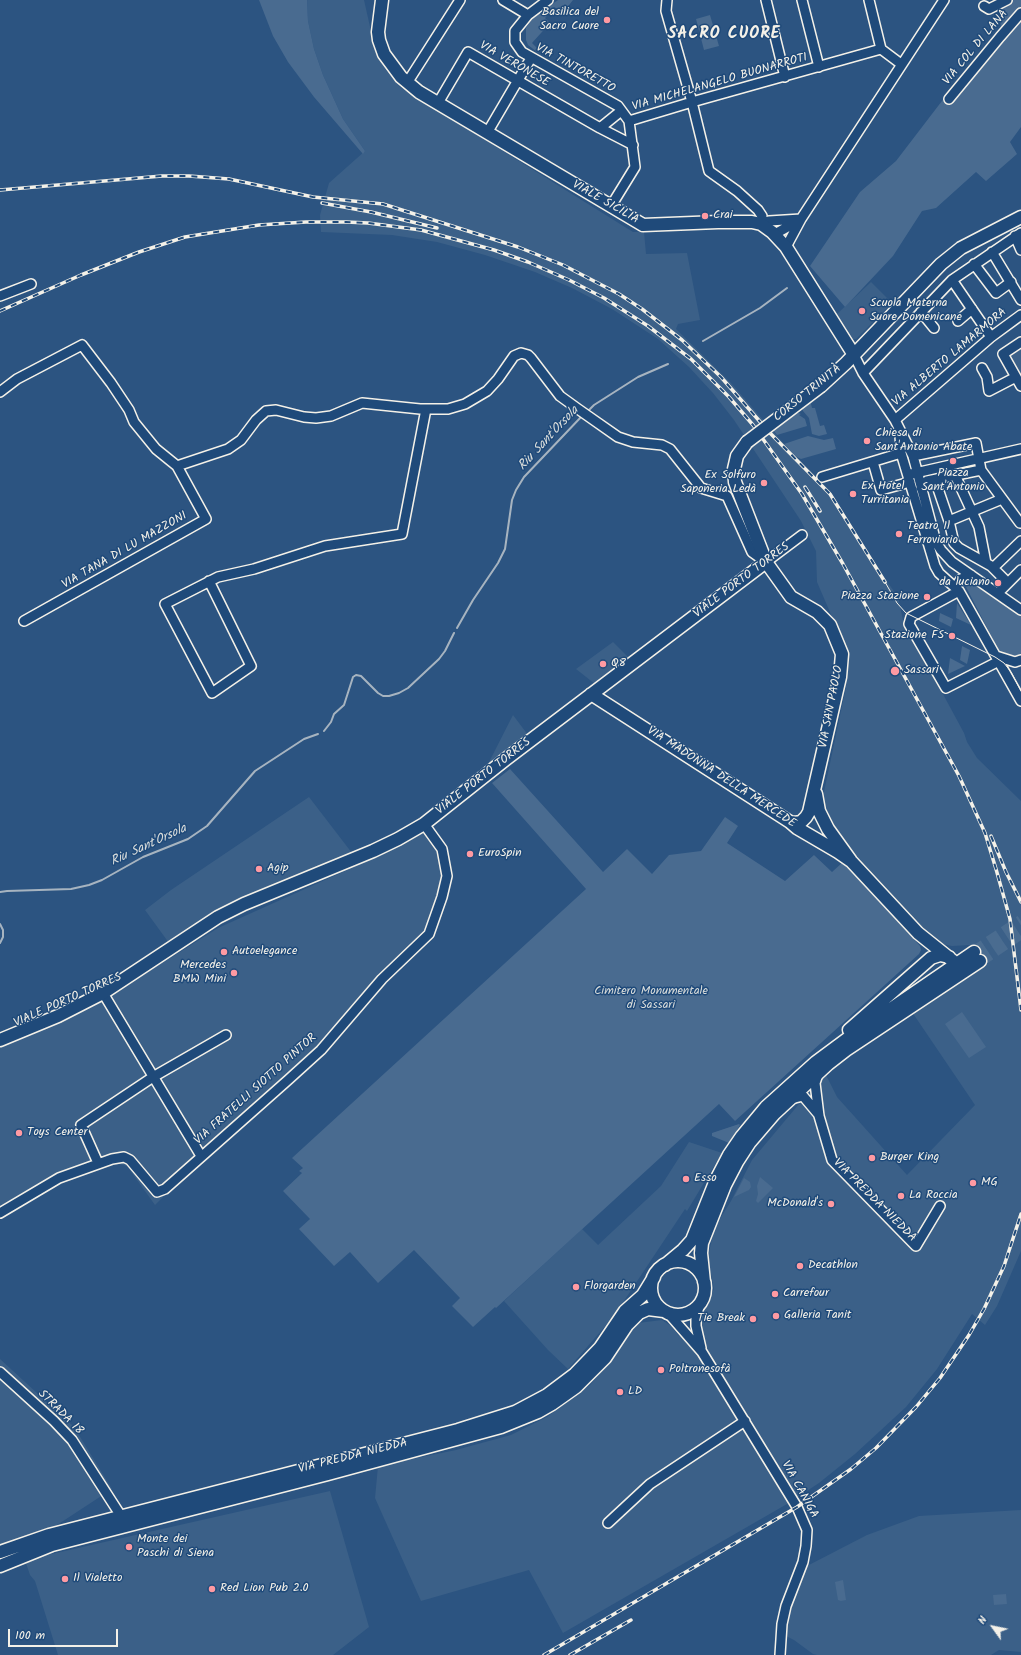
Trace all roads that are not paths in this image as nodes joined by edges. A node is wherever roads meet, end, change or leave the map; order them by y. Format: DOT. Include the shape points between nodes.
graph roads {
  1 [pos="382,0"];
  2 [pos="460,0"];
  3 [pos="503,0"];
  4 [pos="548,0"];
  5 [pos="667,0"];
  6 [pos="766,0"];
  7 [pos="802,0"];
  8 [pos="869,0"];
  9 [pos="944,0"];
  10 [pos="1007,0"];
  11 [pos="984,6"];
  12 [pos="1021,14"];
  13 [pos="528,15"];
  14 [pos="881,49"];
  15 [pos="531,58"];
  16 [pos="901,64"];
  17 [pos="819,67"];
  18 [pos="784,77"];
  19 [pos="518,81"];
  20 [pos="407,83"];
  21 [pos="949,99"];
  22 [pos="692,102"];
  23 [pos="438,103"];
  24 [pos="621,111"];
  25 [pos="630,121"];
  26 [pos="600,128"];
  27 [pos="488,133"];
  28 [pos="633,145"];
  29 [pos="611,206"];
  30 [pos="1021,217"];
  31 [pos="801,219"];
  32 [pos="761,224"];
  33 [pos="1001,228"];
  34 [pos="775,234"];
  35 [pos="1015,236"];
  36 [pos="786,247"];
  37 [pos="1021,250"];
  38 [pos="992,252"];
  39 [pos="974,264"];
  40 [pos="952,280"];
  41 [pos="1011,282"];
  42 [pos="31,284"];
  43 [pos="0,296"];
  44 [pos="1021,300"];
  45 [pos="972,309"];
  46 [pos="921,312"];
  47 [pos="1020,318"];
  48 [pos="958,321"];
  49 [pos="934,328"];
  50 [pos="991,337"];
  51 [pos="1021,342"];
  52 [pos="854,354"];
  53 [pos="982,368"];
  54 [pos="863,373"];
  55 [pos="1016,377"];
  56 [pos="1021,386"];
  57 [pos="0,392"];
  58 [pos="426,409"];
  59 [pos="895,420"];
  60 [pos="900,433"];
  61 [pos="1021,449"];
  62 [pos="901,453"];
  63 [pos="913,456"];
  64 [pos="979,458"];
  65 [pos="873,462"];
  66 [pos="177,466"];
  67 [pos="981,470"];
  68 [pos="917,472"];
  69 [pos="956,475"];
  70 [pos="822,477"];
  71 [pos="909,478"];
  72 [pos="935,480"];
  73 [pos="921,488"];
  74 [pos="1002,499"];
  75 [pos="972,512"];
  76 [pos="949,521"];
  77 [pos="1021,523"];
  78 [pos="802,536"];
  79 [pos="1021,541"];
  80 [pos="766,562"];
  81 [pos="989,566"];
  82 [pos="1021,570"];
  83 [pos="971,575"];
  84 [pos="209,581"];
  85 [pos="1008,583"];
  86 [pos="957,590"];
  87 [pos="998,593"];
  88 [pos="1019,605"];
  89 [pos="24,621"];
  90 [pos="1021,660"];
  91 [pos="1000,662"];
  92 [pos="591,694"];
  93 [pos="1021,701"];
  94 [pos="815,786"];
  95 [pos="790,822"];
  96 [pos="424,824"];
  97 [pos="851,861"];
  98 [pos="918,933"];
  99 [pos="952,961"];
  100 [pos="922,965"];
  101 [pos="136,971"];
  102 [pos="951,979"];
  103 [pos="103,993"];
  104 [pos="0,1031"];
  105 [pos="226,1035"];
  106 [pos="0,1040"];
  107 [pos="817,1067"];
  108 [pos="152,1077"];
  109 [pos="789,1100"];
  110 [pos="819,1116"];
  111 [pos="201,1156"];
  112 [pos="98,1163"];
  113 [pos="940,1206"];
  114 [pos="0,1213"];
  115 [pos="665,1265"];
  116 [pos="654,1277"];
  117 [pos="704,1282"];
  118 [pos="700,1303"];
  119 [pos="666,1312"];
  120 [pos="702,1352"];
  121 [pos="0,1372"];
  122 [pos="745,1421"];
  123 [pos="121,1516"];
  124 [pos="608,1523"];
  125 [pos="0,1552"];
  126 [pos="0,1566"];
  127 [pos="780,1655"];
  1 -- 20 [label="main road, VIALE SICILIA" via="379,40 390,63"];
  2 -- 20 [label="street"];
  3 -- 13 [label="street"];
  4 -- 13 [label="street"];
  5 -- 22 [label="street" via="666,11"];
  6 -- 18 [label="street"];
  7 -- 17 [label="street"];
  8 -- 14 [label="street"];
  9 -- 16 [label="street"];
  10 -- 11 [label="street, VIA COL DI LANA" via="989,9"];
  12 -- 21 [label="street, VIA COL DI LANA"];
  13 -- 15 [label="street, VIA TINTORETTO" via="515,31 514,42"];
  14 -- 16 [label="street"];
  14 -- 17 [label="street, VIA MICHELANGELO BUONARROTI"];
  15 -- 19 [label="street"];
  15 -- 24 [label="street, VIA TINTORETTO" via="618,106"];
  16 -- 31 [label="street"];
  17 -- 18 [label="street, VIA MICHELANGELO BUONARROTI"];
  18 -- 22 [label="street, VIA MICHELANGELO BUONARROTI"];
  19 -- 23 [label="street, VIA VERONESE" via="468,52"];
  19 -- 26 [label="street, VIA VERONESE"];
  19 -- 27 [label="street"];
  20 -- 23 [label="main road, VIALE SICILIA"];
  22 -- 25 [label="street, VIA MICHELANGELO BUONARROTI"];
  22 -- 32 [label="street" via="709,171 758,210 762,216"];
  23 -- 27 [label="main road, VIALE SICILIA"];
  24 -- 25 [label="street, VIA TINTORETTO"];
  24 -- 26 [label="street"];
  25 -- 28 [label="street, VIA MICHELANGELO BUONARROTI"];
  26 -- 28 [label="street, VIA VERONESE"];
  27 -- 29 [label="main road, VIALE SICILIA"];
  28 -- 29 [label="street, VIA MICHELANGELO BUONARROTI" via="635,167"];
  29 -- 32 [label="main road, VIALE SICILIA" via="643,225 718,222"];
  30 -- 33 [label="main road, CORSO TRINITÀ"];
  31 -- 32 [label="street"];
  31 -- 34 [label="street"];
  31 -- 36 [label="street"];
  32 -- 34 [label="main road, VIALE SICILIA"];
  33 -- 35 [label="street"];
  33 -- 52 [label="main road, CORSO TRINITÀ" via="961,248 941,264"];
  34 -- 36 [label="main road, VIALE SICILIA"];
  35 -- 37 [label="street"];
  35 -- 38 [label="street"];
  36 -- 52 [label="main road, VIALE SICILIA"];
  38 -- 39 [label="street"];
  38 -- 41 [label="street"];
  39 -- 40 [label="street"];
  39 -- 41 [label="street" via="996,293"];
  40 -- 45 [label="street"];
  40 -- 46 [label="street"];
  41 -- 44 [label="street"];
  42 -- 43 [label="street"];
  45 -- 48 [label="street"];
  45 -- 50 [label="street"];
  46 -- 49 [label="street"];
  46 -- 54 [label="street"];
  47 -- 50 [label="street, VIA ALBERTO LAMARMORA"];
  50 -- 59 [label="street, VIA ALBERTO LAMARMORA"];
  51 -- 55 [label="street" via="1003,354"];
  52 -- 54 [label="street"];
  52 -- 80 [label="main road, CORSO TRINITÀ, bridge" via="830,379 747,442 737,456 735,482"];
  53 -- 55 [label="street" via="987,377 989,391"];
  54 -- 59 [label="street"];
  55 -- 56 [label="street"];
  57 -- 66 [label="street, VIA TANA DI LU MAZZONI" via="17,379 82,345 112,383 134,422 156,449"];
  58 -- 66 [label="street" via="362,403 331,416 316,418 276,410 266,411 241,440 228,449"];
  58 -- 80 [label="street" via="448,409 480,397 492,387 514,356 521,353 528,355 560,396 578,409 618,437 633,442 662,445 670,449 701,488 727,496 752,552"];
  58 -- 84 [label="street" via="402,534 325,546"];
  59 -- 60 [label="street"];
  60 -- 62 [label="street"];
  60 -- 63 [label="street"];
  61 -- 64 [label="street"];
  62 -- 65 [label="street"];
  62 -- 71 [label="street"];
  63 -- 64 [label="street" via="976,443"];
  63 -- 68 [label="street"];
  64 -- 67 [label="street"];
  64 -- 68 [label="street"];
  65 -- 70 [label="street"];
  65 -- 71 [label="street" via="881,490"];
  66 -- 89 [label="street, VIA TANA DI LU MAZZONI" via="206,519"];
  67 -- 69 [label="street"];
  67 -- 74 [label="street"];
  68 -- 71 [label="street"];
  68 -- 73 [label="street"];
  69 -- 72 [label="street"];
  69 -- 75 [label="street"];
  71 -- 86 [label="street" via="935,566"];
  72 -- 73 [label="street" via="927,481"];
  72 -- 76 [label="street"];
  73 -- 83 [label="street" via="936,542 952,562"];
  74 -- 75 [label="street"];
  74 -- 77 [label="street"];
  75 -- 76 [label="street"];
  75 -- 81 [label="street" via="979,527"];
  76 -- 81 [label="street" via="954,543"];
  78 -- 80 [label="street, VIALE PORTO TORRES"];
  79 -- 81 [label="street"];
  80 -- 92 [label="main road, VIALE PORTO TORRES"];
  80 -- 94 [label="main road, VIA SAN PAOLO" via="791,597 817,612 830,625 841,648 840,677"];
  81 -- 85 [label="street"];
  82 -- 85 [label="street"];
  83 -- 86 [label="street" via="961,579"];
  83 -- 87 [label="street"];
  84 -- 84 [label="street" via="165,604 212,693 251,666"];
  85 -- 87 [label="street"];
  86 -- 91 [label="street"];
  86 -- 91 [label="street" via="911,617 909,624 928,658 946,688"];
  87 -- 88 [label="street"];
  90 -- 91 [label="street"];
  91 -- 93 [label="street"];
  92 -- 95 [label="main road, VIA MADONNA DELLA MERCEDE"];
  92 -- 96 [label="main road, VIALE PORTO TORRES"];
  94 -- 95 [label="main road, VIA SAN PAOLO" via="806,817 798,823"];
  94 -- 97 [label="main road, VIA SAN PAOLO" via="819,811"];
  95 -- 97 [label="main road, VIA MADONNA DELLA MERCEDE"];
  96 -- 101 [label="main road, VIALE PORTO TORRES" via="373,851 218,917"];
  96 -- 111 [label="street, VIA FRATELLI SIOTTO PINTOR" via="442,849 447,876 429,934 382,979 321,1050"];
  97 -- 98 [label="main road, VIA SAN PAOLO"];
  98 -- 99 [label="main road, VIA SAN PAOLO"];
  98 -- 100 [label="main road, VIA SAN PAOLO" via="927,948"];
  99 -- 100 [label="main road" via="936,956"];
  99 -- 102 [label="main road" via="956,971"];
  99 -- 102 [label="main road" via="975,956"];
  99 -- 107 [label="main road" via="847,1039"];
  100 -- 107 [label="main road" via="842,1036"];
  101 -- 103 [label="main road, VIALE PORTO TORRES"];
  101 -- 104 [label="main road, VIALE PORTO TORRES" via="65,1006"];
  102 -- 107 [label="main road"];
  103 -- 106 [label="main road, VIALE PORTO TORRES" via="58,1016"];
  103 -- 108 [label="street"];
  105 -- 108 [label="street"];
  107 -- 109 [label="main road"];
  107 -- 110 [label="street, VIA PREDDA NIEDDA" via="815,1083"];
  107 -- 115 [label="main road" via="766,1107 742,1136 716,1180 692,1240"];
  108 -- 111 [label="street"];
  108 -- 112 [label="street" via="81,1124"];
  109 -- 110 [label="street, VIA PREDDA NIEDDA" via="795,1096 803,1096"];
  109 -- 117 [label="main road" via="750,1142 725,1185 702,1243"];
  110 -- 113 [label="street, VIA PREDDA NIEDDA" via="832,1160 916,1246"];
  111 -- 112 [label="street, VIA FRATELLI SIOTTO PINTOR" via="165,1189 157,1192 130,1160 124,1157"];
  112 -- 114 [label="street, VIA FRATELLI SIOTTO PINTOR" via="59,1178"];
  115 -- 116 [label="main road"];
  115 -- 117 [label="main road" via="673,1262 689,1264"];
  116 -- 119 [label="main road" via="651,1292 658,1306"];
  116 -- 123 [label="main road, VIA PREDDA NIEDDA" via="588,1361 562,1386 527,1406 458,1430"];
  117 -- 118 [label="main road"];
  118 -- 119 [label="main road" via="686,1314"];
  118 -- 120 [label="street, VIA CANIGA" via="696,1326"];
  119 -- 120 [label="street, VIA CANIGA"];
  119 -- 126 [label="main road, VIA PREDDA NIEDDA" via="648,1309 639,1313 587,1377 552,1404 520,1420 328,1474 52,1545"];
  120 -- 122 [label="street, VIA CANIGA"];
  121 -- 123 [label="street, STRADA 18" via="72,1440"];
  122 -- 124 [label="street" via="650,1484"];
  122 -- 127 [label="street, VIA CANIGA" via="797,1507 807,1530 803,1562 782,1624"];
  123 -- 125 [label="main road, VIA PREDDA NIEDDA" via="49,1535"];
}
